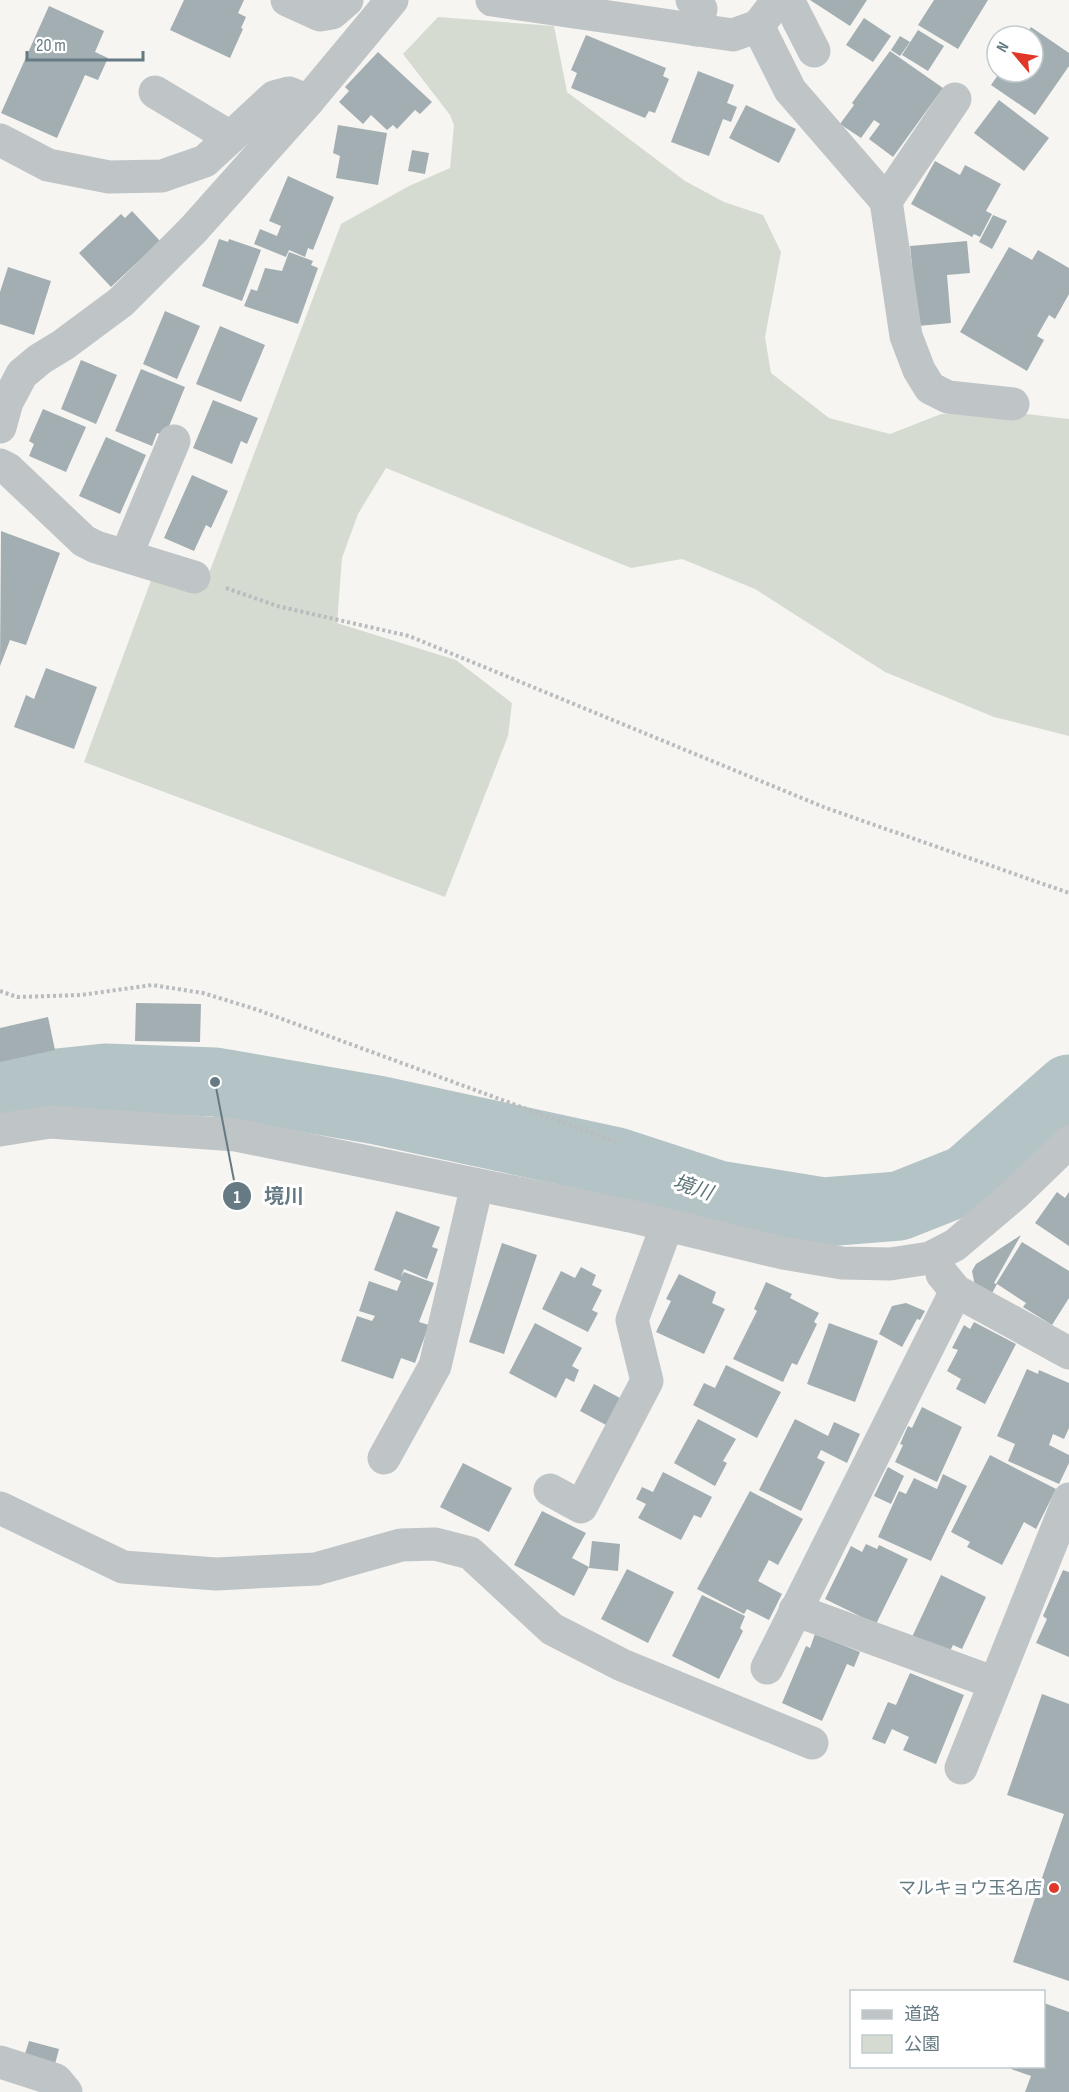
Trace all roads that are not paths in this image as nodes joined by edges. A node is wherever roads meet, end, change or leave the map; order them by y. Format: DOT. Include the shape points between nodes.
graph roads {
  1 [pos="287,0"];
  2 [pos="346,0"];
  3 [pos="392,0"];
  4 [pos="492,0"];
  5 [pos="777,0"];
  6 [pos="788,0"];
  7 [pos="694,15"];
  8 [pos="758,26"];
  9 [pos="814,51"];
  10 [pos="155,92"];
  11 [pos="955,99"];
  12 [pos="308,101"];
  13 [pos="230,137"];
  14 [pos="0,140"];
  15 [pos="886,201"];
  16 [pos="1013,404"];
  17 [pos="0,427"];
  18 [pos="174,441"];
  19 [pos="0,465"];
  20 [pos="126,556"];
  21 [pos="194,577"];
  22 [pos="0,1130"];
  23 [pos="1069,1142"];
  24 [pos="477,1185"];
  25 [pos="667,1225"];
  26 [pos="930,1258"];
  27 [pos="956,1291"];
  28 [pos="1069,1353"];
  29 [pos="384,1458"];
  30 [pos="550,1490"];
  31 [pos="1069,1499"];
  32 [pos="0,1508"];
  33 [pos="795,1610"];
  34 [pos="767,1668"];
  35 [pos="995,1683"];
  36 [pos="812,1743"];
  37 [pos="961,1768"];
  38 [pos="0,2062"];
  39 [pos="66,2092"];
  1 -- 2 [label="street" via="320,15 332,13"];
  3 -- 12 [label="street"];
  4 -- 7 [label="street"];
  5 -- 8 [label="street"];
  6 -- 9 [label="street"];
  7 -- 8 [label="street" via="733,35"];
  8 -- 15 [label="street" via="790,90"];
  10 -- 13 [label="street"];
  11 -- 15 [label="street"];
  12 -- 13 [label="street" via="289,93 274,97"];
  12 -- 17 [label="street" via="193,230 121,302 22,374 7,402"];
  13 -- 14 [label="street" via="205,161 162,176 109,177 48,165"];
  15 -- 16 [label="street" via="906,336 930,388 948,397"];
  18 -- 20 [label="street"];
  19 -- 20 [label="street" via="84,541"];
  20 -- 21 [label="street"];
  22 -- 24 [label="street" via="50,1122 236,1135"];
  23 -- 26 [label="street" via="955,1245"];
  24 -- 25 [label="street"];
  24 -- 29 [label="street" via="435,1366"];
  25 -- 26 [label="street" via="842,1263 890,1264"];
  25 -- 30 [label="street" via="632,1320 647,1381 581,1507"];
  26 -- 27 [label="street"];
  27 -- 28 [label="street"];
  27 -- 33 [label="street"];
  31 -- 35 [label="street"];
  32 -- 36 [label="street" via="123,1568 216,1574 316,1569 401,1545 435,1544 459,1550 470,1554 552,1629 622,1665"];
  33 -- 34 [label="street"];
  33 -- 35 [label="street"];
  35 -- 37 [label="street"];
  38 -- 39 [label="street" via="56,2080"];
}
